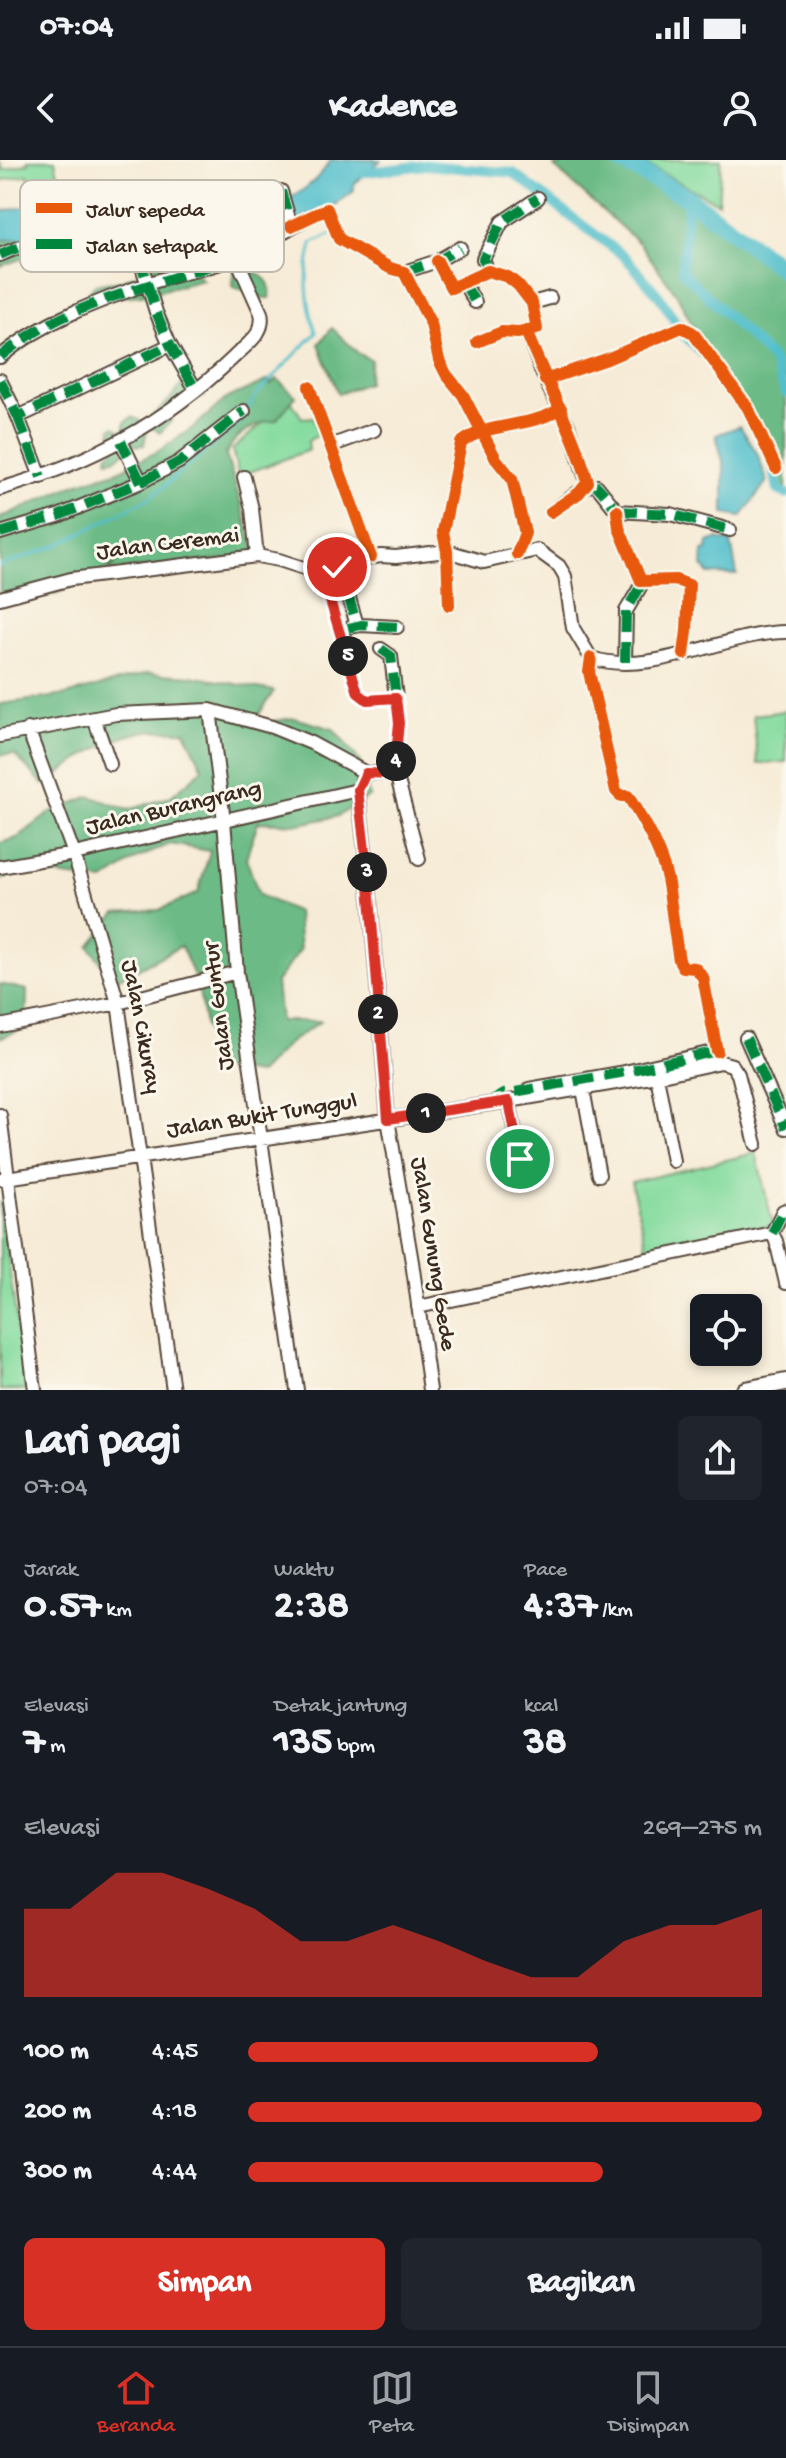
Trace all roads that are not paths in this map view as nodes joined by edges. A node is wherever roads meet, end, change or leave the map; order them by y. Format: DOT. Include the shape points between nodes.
graph roads {
  1 [pos="538,198"];
  2 [pos="284,201"];
  3 [pos="291,225"];
  4 [pos="284,229"];
  5 [pos="20,247"];
  6 [pos="460,248"];
  7 [pos="0,255"];
  8 [pos="437,261"];
  9 [pos="488,271"];
  10 [pos="145,272"];
  11 [pos="187,272"];
  12 [pos="243,272"];
  13 [pos="404,272"];
  14 [pos="532,279"];
  15 [pos="464,283"];
  16 [pos="148,284"];
  17 [pos="518,285"];
  18 [pos="550,298"];
  19 [pos="475,302"];
  20 [pos="532,303"];
  21 [pos="526,331"];
  22 [pos="477,342"];
  23 [pos="170,345"];
  24 [pos="0,357"];
  25 [pos="0,380"];
  26 [pos="545,380"];
  27 [pos="309,387"];
  28 [pos="196,390"];
  29 [pos="561,408"];
  30 [pos="244,411"];
  31 [pos="18,417"];
  32 [pos="374,430"];
  33 [pos="483,432"];
  34 [pos="121,441"];
  35 [pos="330,446"];
  36 [pos="776,468"];
  37 [pos="41,477"];
  38 [pos="244,477"];
  39 [pos="141,482"];
  40 [pos="588,485"];
  41 [pos="0,489"];
  42 [pos="617,511"];
  43 [pos="551,512"];
  44 [pos="730,530"];
  45 [pos="0,533"];
  46 [pos="447,551"];
  47 [pos="517,554"];
  48 [pos="257,556"];
  49 [pos="371,557"];
  50 [pos="337,567"];
  51 [pos="322,574"];
  52 [pos="643,582"];
  53 [pos="0,598"];
  54 [pos="357,625"];
  55 [pos="397,627"];
  56 [pos="341,631"];
  57 [pos="786,632"];
  58 [pos="381,649"];
  59 [pos="684,654"];
  60 [pos="591,658"];
  61 [pos="625,662"];
  62 [pos="396,698"];
  63 [pos="210,710"];
  64 [pos="94,718"];
  65 [pos="28,729"];
  66 [pos="0,736"];
  67 [pos="110,764"];
  68 [pos="366,773"];
  69 [pos="394,774"];
  70 [pos="358,790"];
  71 [pos="224,821"];
  72 [pos="74,854"];
  73 [pos="419,859"];
  74 [pos="0,867"];
  75 [pos="237,972"];
  76 [pos="118,1003"];
  77 [pos="0,1026"];
  78 [pos="746,1038"];
  79 [pos="657,1076"];
  80 [pos="583,1089"];
  81 [pos="509,1101"];
  82 [pos="488,1103"];
  83 [pos="0,1115"];
  84 [pos="388,1119"];
  85 [pos="786,1128"];
  86 [pos="259,1139"];
  87 [pos="756,1144"];
  88 [pos="140,1159"];
  89 [pos="520,1159"];
  90 [pos="673,1161"];
  91 [pos="599,1175"];
  92 [pos="4,1178"];
  93 [pos="786,1210"];
  94 [pos="772,1233"];
  95 [pos="786,1283"];
  96 [pos="418,1307"];
  97 [pos="786,1382"];
  98 [pos="35,1390"];
  99 [pos="173,1390"];
  100 [pos="297,1390"];
  101 [pos="430,1390"];
  102 [pos="745,1390"];
  1 -- 9 [label="street" via="497,228 483,257"];
  2 -- 3 [label="street"];
  3 -- 4 [label="street"];
  3 -- 13 [label="street" via="327,209 336,231"];
  5 -- 7 [label="street"];
  6 -- 8 [label="street"];
  8 -- 13 [label="street"];
  8 -- 15 [label="street" via="451,288"];
  9 -- 15 [label="street"];
  9 -- 17 [label="street"];
  10 -- 16 [label="street"];
  11 -- 16 [label="street"];
  12 -- 28 [label="street" via="262,328"];
  13 -- 33 [label="street" via="431,324 439,360"];
  14 -- 17 [label="street"];
  15 -- 19 [label="street"];
  16 -- 23 [label="street"];
  16 -- 24 [label="street" via="39,330"];
  17 -- 20 [label="street"];
  18 -- 20 [label="street"];
  20 -- 21 [label="street" via="537,328"];
  21 -- 22 [label="street" via="502,332"];
  21 -- 26 [label="street"];
  23 -- 28 [label="street"];
  23 -- 31 [label="street"];
  25 -- 31 [label="street"];
  26 -- 29 [label="street"];
  26 -- 36 [label="street" via="676,330 693,333 748,408"];
  27 -- 35 [label="street"];
  28 -- 34 [label="street"];
  29 -- 33 [label="street" via="513,427"];
  29 -- 40 [label="street"];
  30 -- 39 [label="street" via="179,462"];
  31 -- 37 [label="street"];
  32 -- 35 [label="street"];
  33 -- 46 [label="street" via="461,443 443,532"];
  33 -- 47 [label="street" via="512,479 525,533"];
  34 -- 37 [label="street"];
  34 -- 39 [label="street"];
  35 -- 49 [label="street"];
  37 -- 41 [label="street"];
  38 -- 48 [label="street"];
  39 -- 45 [label="street"];
  40 -- 42 [label="street" via="597,486"];
  40 -- 43 [label="street"];
  42 -- 44 [label="street" via="670,514"];
  42 -- 52 [label="street"];
  46 -- 47 [label="street" via="484,562"];
  46 -- 49 [label="street"];
  47 -- 60 [label="street" via="537,550 559,566 568,585 573,628"];
  48 -- 51 [label="street, Jalan Ceremai"];
  48 -- 53 [label="street, Jalan Ceremai" via="71,579"];
  49 -- 50 [label="street"];
  50 -- 51 [label="street"];
  50 -- 54 [label="street"];
  51 -- 56 [label="street"];
  52 -- 59 [label="street" via="676,580 689,585"];
  52 -- 61 [label="street" via="626,611"];
  54 -- 55 [label="street"];
  54 -- 56 [label="street"];
  56 -- 62 [label="street" via="360,695 367,700"];
  57 -- 59 [label="street"];
  58 -- 62 [label="street" via="391,656"];
  59 -- 61 [label="street"];
  60 -- 61 [label="street"];
  60 -- 82 [label="street" via="589,672 616,791 628,796 660,858 679,960 703,977 717,1051 504,1094"];
  62 -- 69 [label="street"];
  63 -- 64 [label="street"];
  63 -- 68 [label="street" via="272,727"];
  63 -- 71 [label="street, Jalan Guntur"];
  64 -- 65 [label="street"];
  64 -- 67 [label="street"];
  65 -- 66 [label="street"];
  65 -- 72 [label="street, Jalan Cikuray"];
  68 -- 69 [label="street"];
  68 -- 70 [label="street"];
  69 -- 73 [label="street"];
  70 -- 71 [label="street, Jalan Burangrang"];
  70 -- 84 [label="street, Jalan Gunung Gede"];
  71 -- 72 [label="street, Jalan Burangrang"];
  71 -- 75 [label="street, Jalan Guntur"];
  72 -- 74 [label="street, Jalan Burangrang"];
  72 -- 76 [label="street, Jalan Cikuray"];
  75 -- 76 [label="street"];
  75 -- 86 [label="street, Jalan Guntur"];
  76 -- 77 [label="street"];
  76 -- 88 [label="street, Jalan Cikuray"];
  78 -- 85 [label="street"];
  79 -- 80 [label="street, Jalan Bukit Tunggul"];
  79 -- 87 [label="street, Jalan Bukit Tunggul" via="721,1062 732,1065"];
  79 -- 90 [label="street"];
  80 -- 81 [label="street, Jalan Bukit Tunggul"];
  80 -- 91 [label="street"];
  81 -- 82 [label="street, Jalan Bukit Tunggul"];
  81 -- 89 [label="street"];
  82 -- 84 [label="street, Jalan Bukit Tunggul"];
  83 -- 92 [label="street"];
  84 -- 86 [label="street, Jalan Bukit Tunggul"];
  84 -- 96 [label="street, Jalan Gunung Gede"];
  86 -- 88 [label="street, Jalan Bukit Tunggul"];
  86 -- 100 [label="street, Jalan Guntur"];
  88 -- 92 [label="street, Jalan Bukit Tunggul"];
  88 -- 99 [label="street, Jalan Cikuray"];
  92 -- 98 [label="street"];
  93 -- 94 [label="street"];
  94 -- 95 [label="street"];
  94 -- 96 [label="street"];
  96 -- 101 [label="street, Jalan Gunung Gede"];
  97 -- 102 [label="highway"];
}
